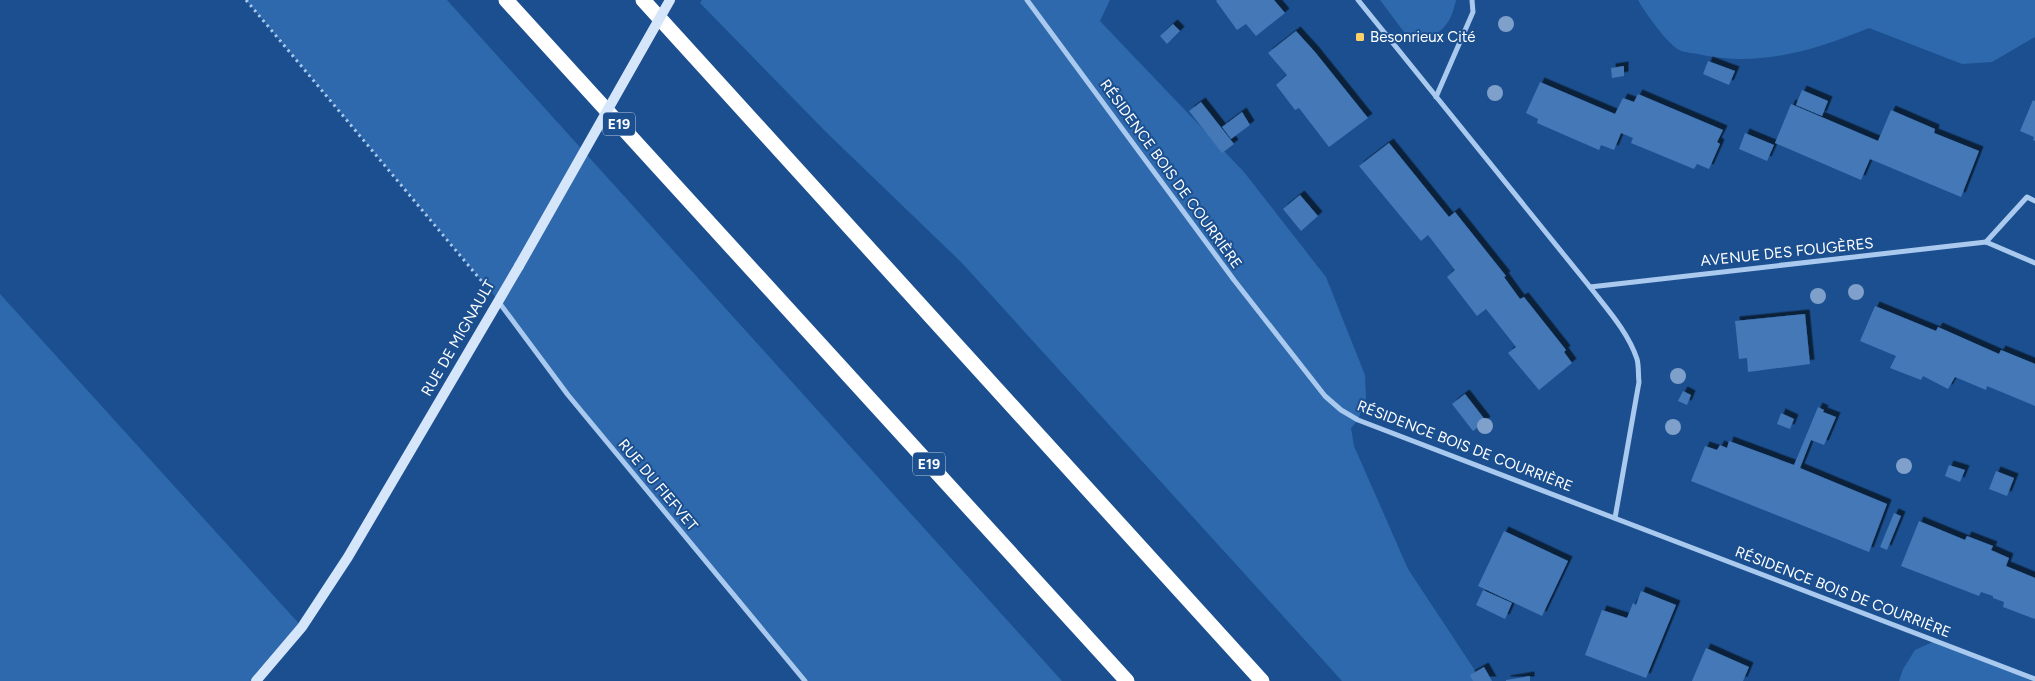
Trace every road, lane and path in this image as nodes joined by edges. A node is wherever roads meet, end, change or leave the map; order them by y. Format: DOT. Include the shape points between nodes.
graph roads {
  1 [pos="246,0"];
  2 [pos="506,0"];
  3 [pos="643,0"];
  4 [pos="670,0"];
  5 [pos="1027,0"];
  6 [pos="1358,0"];
  7 [pos="1472,0"];
  8 [pos="1436,97"];
  9 [pos="2035,201"];
  10 [pos="1986,242"];
  11 [pos="2035,263"];
  12 [pos="1590,286"];
  13 [pos="498,300"];
  14 [pos="1615,518"];
  15 [pos="2035,680"];
  16 [pos="256,681"];
  17 [pos="805,681"];
  18 [pos="1127,681"];
  19 [pos="1262,681"];
  1 -- 13 [label="path"];
  2 -- 18 [label="highway, E19"];
  3 -- 19 [label="highway"];
  4 -- 13 [label="street, RUE DE MIGNAULT, bridge"];
  5 -- 14 [label="street, RÉSIDENCE BOIS DE COURRIÈRE" via="1234,280 1325,396 1358,420"];
  6 -- 8 [label="street"];
  7 -- 8 [label="street" via="1473,12"];
  8 -- 12 [label="street"];
  9 -- 10 [label="street" via="2027,197"];
  10 -- 11 [label="street, AVENUE DES FOUGÈRES"];
  10 -- 12 [label="street, AVENUE DES FOUGÈRES"];
  12 -- 14 [label="street" via="1620,327 1637,361 1639,382"];
  13 -- 16 [label="street, RUE DE MIGNAULT" via="348,557 302,627"];
  13 -- 17 [label="street, RUE DU FIEFVET" via="568,395"];
  14 -- 15 [label="street, RÉSIDENCE BOIS DE COURRIÈRE"];
}
